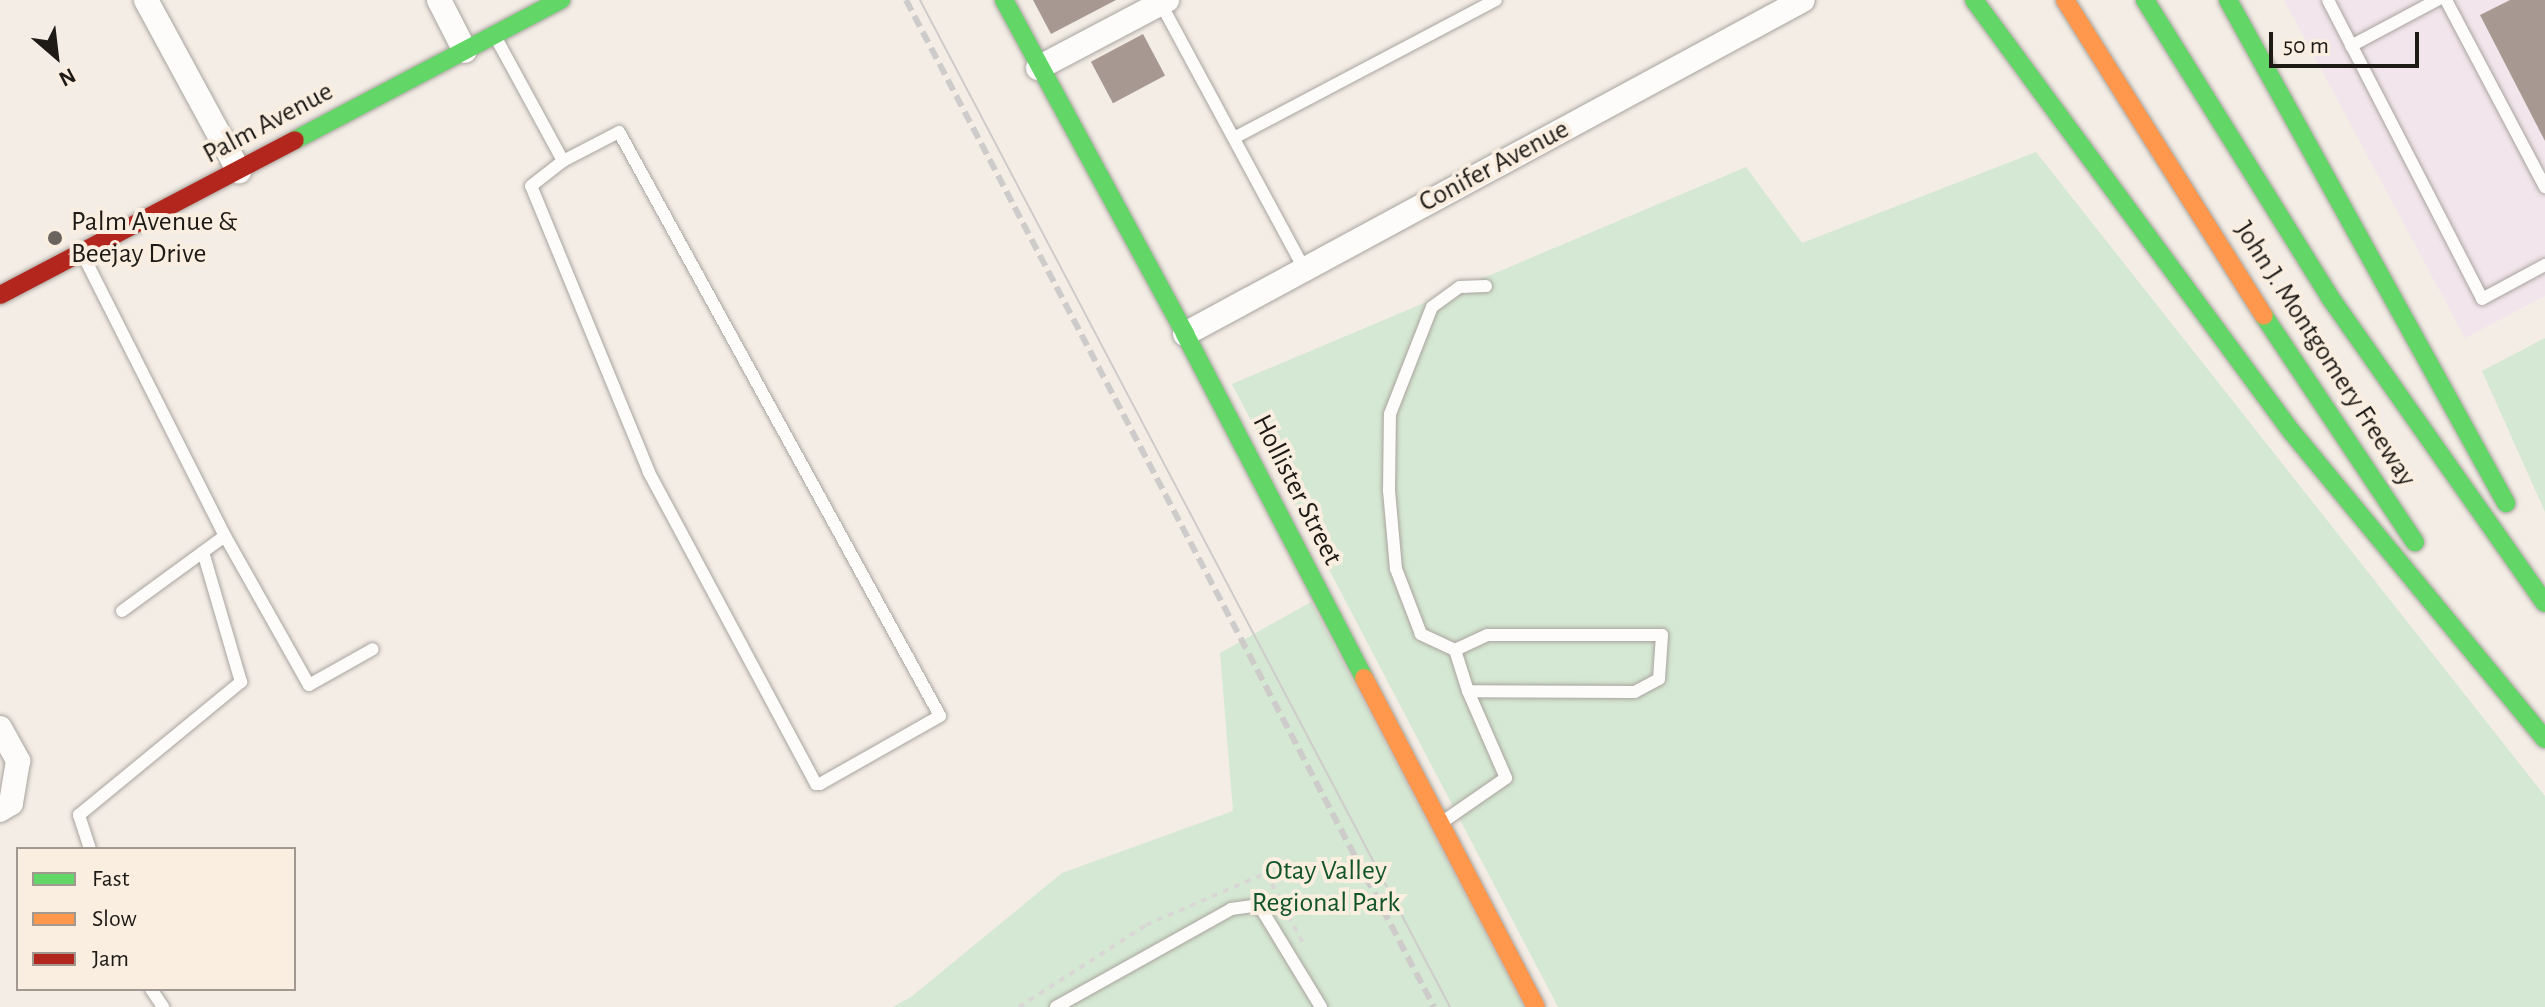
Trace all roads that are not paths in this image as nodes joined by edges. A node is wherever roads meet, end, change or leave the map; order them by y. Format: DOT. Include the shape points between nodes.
graph roads {
  1 [pos="146,0"];
  2 [pos="439,0"];
  3 [pos="561,0"];
  4 [pos="1004,0"];
  5 [pos="1496,0"];
  6 [pos="1803,0"];
  7 [pos="1959,0"];
  8 [pos="1974,0"];
  9 [pos="2065,0"];
  10 [pos="2145,0"];
  11 [pos="2228,0"];
  12 [pos="2328,0"];
  13 [pos="2437,0"];
  14 [pos="2446,0"];
  15 [pos="1164,2"];
  16 [pos="1987,18"];
  17 [pos="495,35"];
  18 [pos="2351,46"];
  19 [pos="465,51"];
  20 [pos="1038,68"];
  21 [pos="1234,138"];
  22 [pos="563,161"];
  23 [pos="239,171"];
  24 [pos="2545,187"];
  25 [pos="81,253"];
  26 [pos="2545,265"];
  27 [pos="1304,268"];
  28 [pos="1486,286"];
  29 [pos="0,295"];
  30 [pos="1185,334"];
  31 [pos="2513,515"];
  32 [pos="225,536"];
  33 [pos="203,552"];
  34 [pos="2430,564"];
  35 [pos="2448,590"];
  36 [pos="2545,603"];
  37 [pos="122,611"];
  38 [pos="373,649"];
  39 [pos="1455,650"];
  40 [pos="1468,691"];
  41 [pos="0,728"];
  42 [pos="2545,736"];
  43 [pos="0,810"];
  44 [pos="1439,825"];
  45 [pos="89,847"];
  46 [pos="1056,1007"];
  47 [pos="1321,1007"];
  48 [pos="1536,1007"];
  1 -- 23 [label="street"];
  2 -- 19 [label="street"];
  3 -- 17 [label="main road, Palm Avenue"];
  4 -- 20 [label="main road, Hollister Street"];
  5 -- 21 [label="lane"];
  6 -- 27 [label="street, Conifer Avenue"];
  7 -- 16 [label="main road"];
  8 -- 16 [label="main road"];
  9 -- 34 [label="main road, John J. Montgomery Freeway" via="2297,368"];
  10 -- 36 [label="main road, John J. Montgomery Freeway" via="2329,296"];
  11 -- 31 [label="main road"];
  12 -- 18 [label="lane"];
  13 -- 18 [label="lane"];
  14 -- 24 [label="lane"];
  15 -- 20 [label="street"];
  15 -- 21 [label="lane"];
  16 -- 42 [label="main road" via="2291,431"];
  17 -- 19 [label="main road, Palm Avenue"];
  17 -- 22 [label="lane"];
  18 -- 26 [label="lane" via="2482,299"];
  19 -- 23 [label="main road, Palm Avenue"];
  20 -- 30 [label="main road, Hollister Street"];
  21 -- 27 [label="lane"];
  22 -- 22 [label="lane" via="531,186 649,472 820,784 940,716 621,133"];
  23 -- 25 [label="main road, Palm Avenue"];
  25 -- 29 [label="main road, Palm Avenue"];
  25 -- 32 [label="lane"];
  27 -- 30 [label="street, Conifer Avenue"];
  28 -- 39 [label="lane" via="1460,287 1432,307 1390,414 1396,569 1421,634"];
  30 -- 44 [label="main road, Hollister Street"];
  32 -- 33 [label="lane"];
  32 -- 38 [label="lane" via="309,685"];
  33 -- 37 [label="lane"];
  33 -- 45 [label="lane" via="241,682 79,815"];
  35 -- 42 [label="main road"];
  39 -- 40 [label="lane"];
  39 -- 40 [label="lane" via="1487,635 1662,635 1659,679 1635,692"];
  40 -- 44 [label="lane" via="1506,778"];
  41 -- 43 [label="street" via="18,761 11,803"];
  44 -- 48 [label="main road, Hollister Street"];
  46 -- 47 [label="lane" via="1231,909 1253,906 1262,910"];
}
